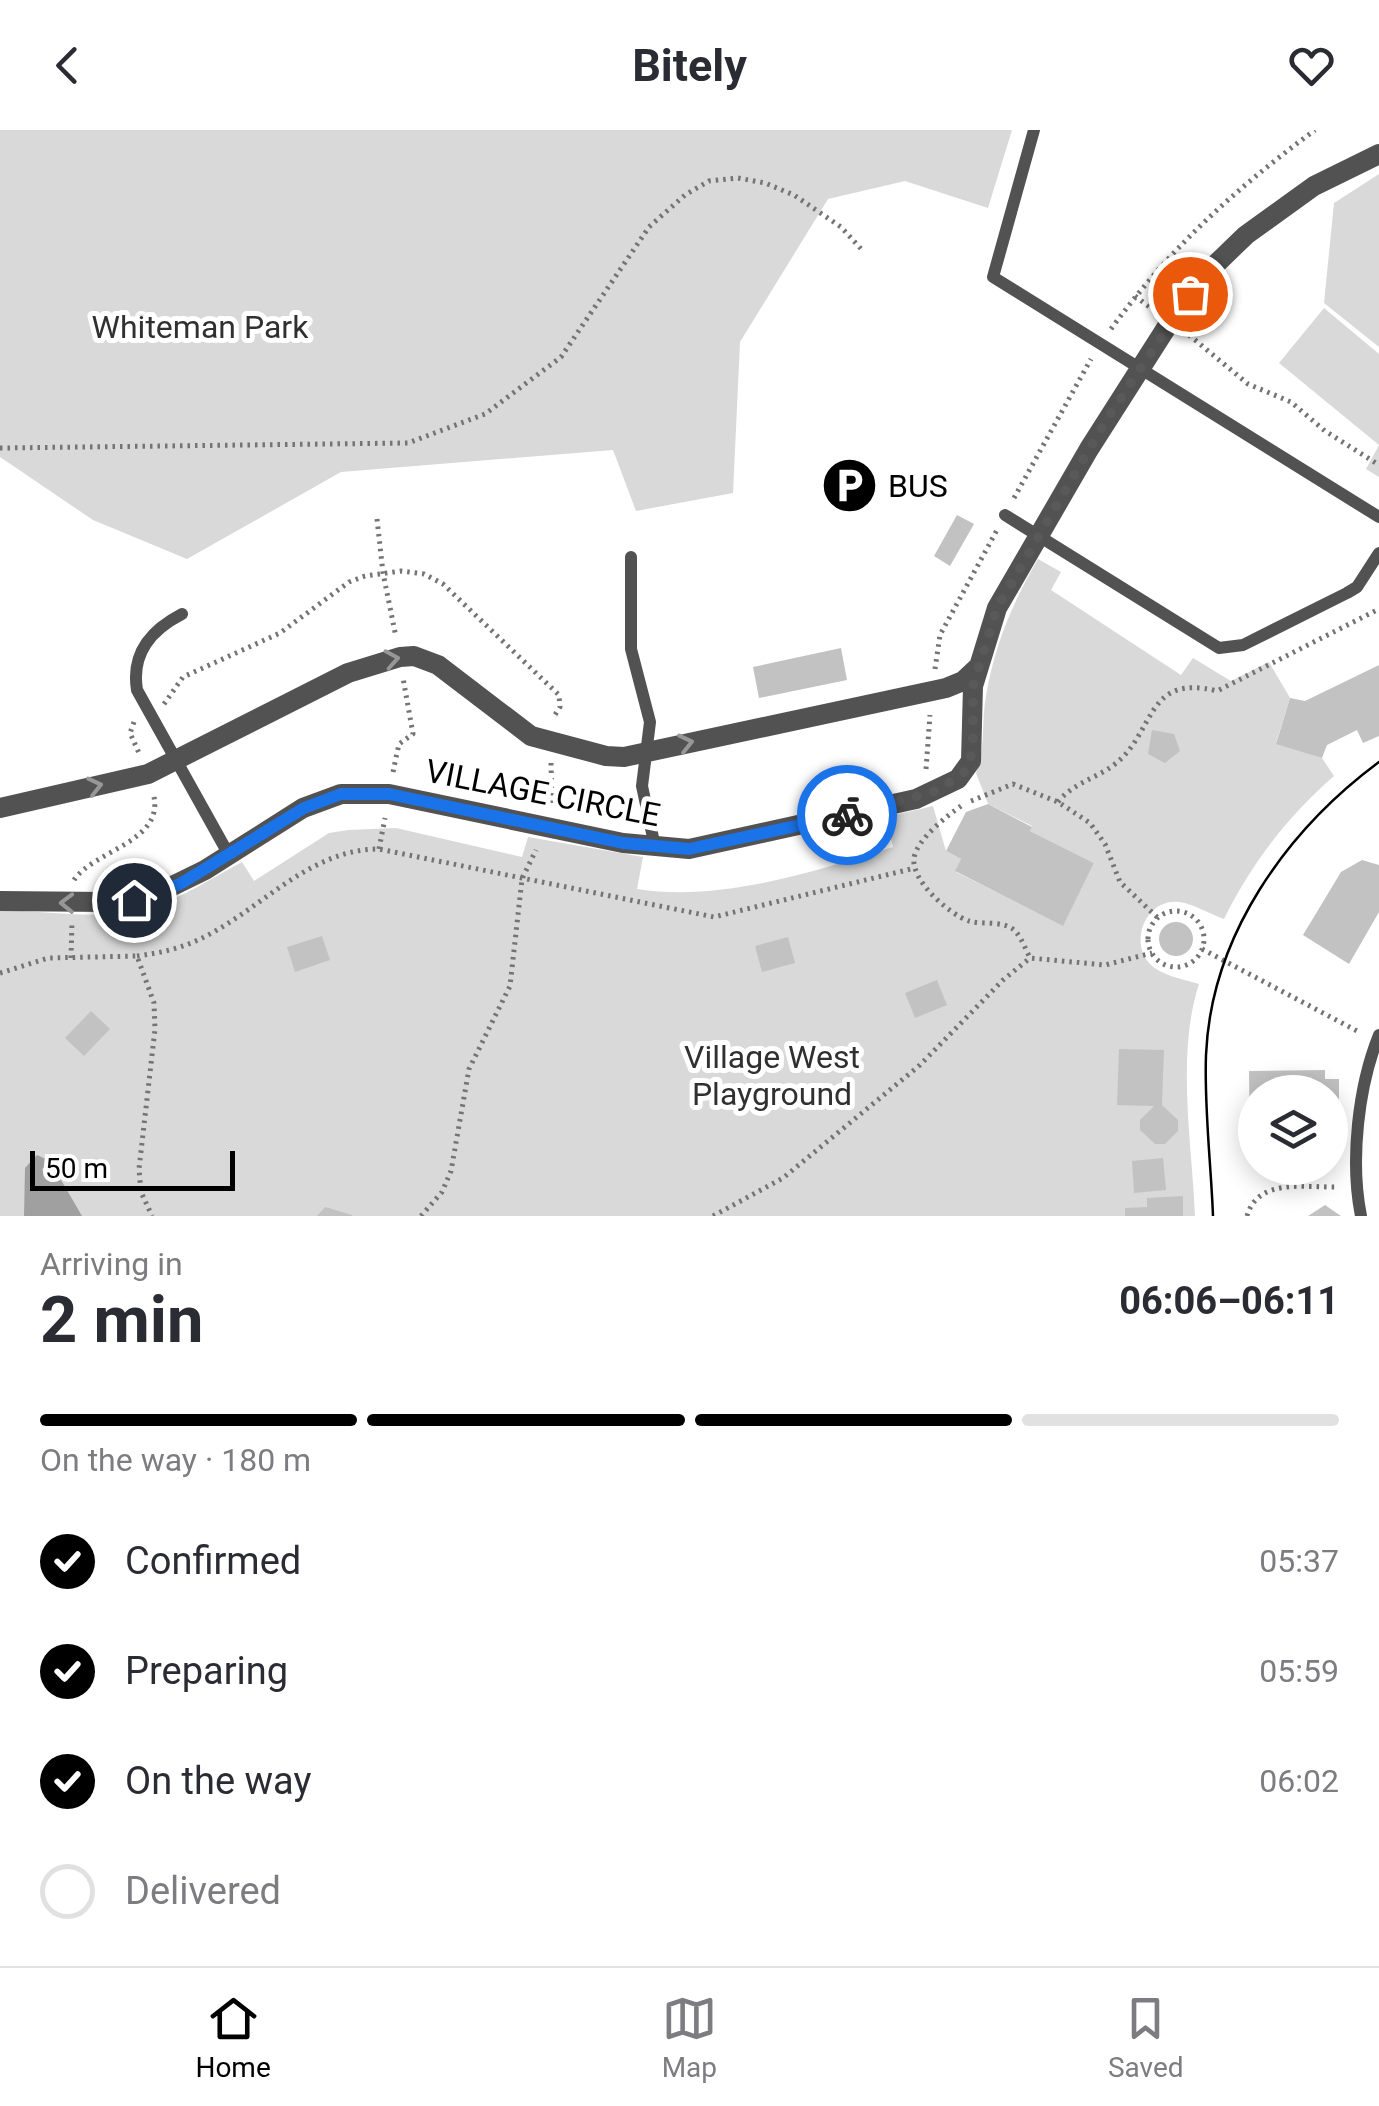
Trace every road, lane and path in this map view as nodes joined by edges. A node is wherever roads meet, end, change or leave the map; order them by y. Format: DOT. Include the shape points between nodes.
graph roads {
  1 [pos="1034,130"];
  2 [pos="1379,154"];
  3 [pos="863,251"];
  4 [pos="1187,333"];
  5 [pos="1139,368"];
  6 [pos="0,448"];
  7 [pos="1379,465"];
  8 [pos="1005,515"];
  9 [pos="1379,518"];
  10 [pos="1038,534"];
  11 [pos="1379,553"];
  12 [pos="632,557"];
  13 [pos="1379,609"];
  14 [pos="182,614"];
  15 [pos="978,668"];
  16 [pos="946,688"];
  17 [pos="972,710"];
  18 [pos="150,713"];
  19 [pos="551,742"];
  20 [pos="646,754"];
  21 [pos="177,760"];
  22 [pos="148,774"];
  23 [pos="1058,802"];
  24 [pos="0,808"];
  25 [pos="547,828"];
  26 [pos="655,847"];
  27 [pos="229,855"];
  28 [pos="915,868"];
  29 [pos="522,880"];
  30 [pos="0,902"];
  31 [pos="72,904"];
  32 [pos="1158,918"];
  33 [pos="1202,949"];
  34 [pos="1152,953"];
  35 [pos="138,956"];
  36 [pos="71,958"];
  37 [pos="1030,958"];
  38 [pos="0,973"];
  39 [pos="1378,1038"];
  40 [pos="1356,1187"];
  41 [pos="152,1216"];
  42 [pos="421,1216"];
  43 [pos="712,1216"];
  44 [pos="1247,1216"];
  45 [pos="1361,1216"];
  1 -- 5 [label="lane" via="993,278"];
  2 -- 5 [label="street" via="1314,186 1246,235 1190,294"];
  3 -- 6 [label="path" via="794,195 765,182 709,181 649,228 561,357 486,414 408,443"];
  4 -- 7 [label="path" via="1248,384 1291,402"];
  5 -- 9 [label="lane"];
  5 -- 10 [label="street"];
  8 -- 10 [label="lane"];
  10 -- 11 [label="lane" via="1219,648 1243,645 1347,594"];
  10 -- 15 [label="street" via="997,608"];
  12 -- 20 [label="lane" via="631,649 650,722"];
  13 -- 23 [label="path" via="1217,691 1192,685 1161,699 1129,751 1068,788"];
  14 -- 18 [label="lane" via="140,653 137,690"];
  15 -- 16 [label="street, VILLAGE CIRCLE"];
  15 -- 17 [label="street, VILLAGE CIRCLE"];
  16 -- 17 [label="street" via="960,691"];
  20 -- 16 [label="street, VILLAGE CIRCLE, one-way"];
  17 -- 26 [label="street, VILLAGE CIRCLE" via="971,761 937,791 728,843"];
  18 -- 19 [label="path" via="183,677 280,633 349,582 401,571 442,584 558,695"];
  18 -- 21 [label="lane"];
  18 -- 22 [label="path" via="130,729"];
  19 -- 20 [label="street, VILLAGE CIRCLE" via="606,756"];
  21 -- 19 [label="street, VILLAGE CIRCLE, one-way" via="348,673 414,656 438,665 513,725"];
  19 -- 25 [label="path"];
  20 -- 26 [label="lane" via="642,786"];
  21 -- 22 [label="street, VILLAGE CIRCLE"];
  21 -- 27 [label="lane"];
  24 -- 22 [label="street, VILLAGE CIRCLE, one-way"];
  22 -- 31 [label="path" via="156,808 149,824 76,876"];
  23 -- 28 [label="path" via="1022,785 989,792 948,816 915,853"];
  23 -- 32 [label="path" via="1090,823 1120,882"];
  25 -- 26 [label="street, VILLAGE CIRCLE"];
  25 -- 27 [label="street, VILLAGE CIRCLE" via="356,792 304,808"];
  25 -- 29 [label="path"];
  27 -- 31 [label="street, VILLAGE CIRCLE" via="158,893"];
  28 -- 29 [label="path" via="714,917"];
  28 -- 37 [label="path" via="954,913 1014,930"];
  29 -- 35 [label="path" via="378,849 348,850 200,939"];
  29 -- 42 [label="path" via="510,986 469,1068 450,1172"];
  31 -- 30 [label="street, VILLAGE CIRCLE, one-way"];
  31 -- 36 [label="path"];
  32 -- 33 [label="path" via="1175,911 1192,916 1203,931"];
  32 -- 34 [label="path" via="1149,930"];
  33 -- 34 [label="path" via="1182,966"];
  33 -- 39 [label="path"];
  34 -- 37 [label="path" via="1105,965"];
  35 -- 36 [label="path"];
  35 -- 41 [label="path" via="156,1029 139,1169"];
  36 -- 38 [label="path"];
  37 -- 43 [label="path" via="920,1064 782,1178"];
  39 -- 40 [label="lane" via="1358,1132"];
  40 -- 44 [label="path" via="1266,1190"];
  40 -- 45 [label="lane"];
}
